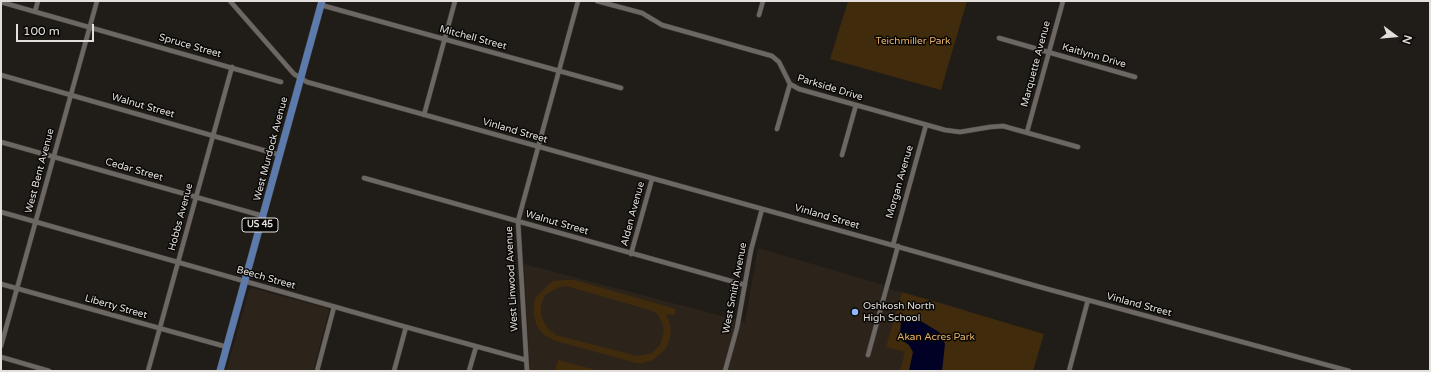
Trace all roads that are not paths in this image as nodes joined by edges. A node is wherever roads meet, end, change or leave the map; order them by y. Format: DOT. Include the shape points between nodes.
graph roads {
  1 [pos="38,1"];
  2 [pos="97,1"];
  3 [pos="230,1"];
  4 [pos="455,1"];
  5 [pos="578,1"];
  6 [pos="597,1"];
  7 [pos="762,1"];
  8 [pos="1063,1"];
  9 [pos="1,2"];
  10 [pos="321,3"];
  11 [pos="35,11"];
  12 [pos="758,15"];
  13 [pos="89,27"];
  14 [pos="999,38"];
  15 [pos="444,40"];
  16 [pos="1048,52"];
  17 [pos="232,67"];
  18 [pos="559,71"];
  19 [pos="1,75"];
  20 [pos="301,78"];
  21 [pos="1135,78"];
  22 [pos="281,82"];
  23 [pos="790,84"];
  24 [pos="621,88"];
  25 [pos="70,95"];
  26 [pos="856,105"];
  27 [pos="424,115"];
  28 [pos="926,125"];
  29 [pos="776,129"];
  30 [pos="1027,132"];
  31 [pos="213,135"];
  32 [pos="1,142"];
  33 [pos="538,147"];
  34 [pos="1078,147"];
  35 [pos="280,155"];
  36 [pos="842,155"];
  37 [pos="54,157"];
  38 [pos="364,178"];
  39 [pos="652,179"];
  40 [pos="196,197"];
  41 [pos="762,209"];
  42 [pos="1,212"];
  43 [pos="263,216"];
  44 [pos="518,221"];
  45 [pos="36,222"];
  46 [pos="895,246"];
  47 [pos="631,254"];
  48 [pos="178,262"];
  49 [pos="245,282"];
  50 [pos="1,284"];
  51 [pos="745,285"];
  52 [pos="17,288"];
  53 [pos="1088,300"];
  54 [pos="334,307"];
  55 [pos="406,327"];
  56 [pos="160,328"];
  57 [pos="1,346"];
  58 [pos="476,347"];
  59 [pos="227,348"];
  60 [pos="868,355"];
  61 [pos="1,357"];
  62 [pos="526,360"];
  63 [pos="50,371"];
  64 [pos="148,371"];
  65 [pos="220,371"];
  66 [pos="317,371"];
  67 [pos="394,371"];
  68 [pos="469,371"];
  69 [pos="526,371"];
  70 [pos="725,371"];
  71 [pos="1069,371"];
  72 [pos="1349,371"];
  1 -- 11 [label="street"];
  2 -- 13 [label="street, West Bent Avenue"];
  3 -- 20 [label="street, Vinland Street" via="294,74"];
  4 -- 15 [label="street"];
  5 -- 18 [label="street, West Linwood Avenue"];
  6 -- 23 [label="street, Parkside Drive" via="642,13 662,24 772,56 779,62"];
  7 -- 12 [label="street"];
  8 -- 16 [label="street, Marquette Avenue"];
  9 -- 11 [label="street, Spruce Street"];
  10 -- 15 [label="street, Mitchell Street"];
  10 -- 20 [label="main road, West Murdock Avenue / US 45"];
  11 -- 13 [label="street, Spruce Street"];
  13 -- 17 [label="street, Spruce Street"];
  13 -- 25 [label="street, West Bent Avenue"];
  14 -- 16 [label="street, Kaitlynn Drive"];
  15 -- 18 [label="street, Mitchell Street"];
  15 -- 27 [label="street"];
  16 -- 21 [label="street, Kaitlynn Drive"];
  16 -- 30 [label="street, Marquette Avenue"];
  17 -- 22 [label="street, Spruce Street"];
  17 -- 31 [label="street, Hobbs Avenue"];
  18 -- 24 [label="street, Mitchell Street"];
  18 -- 33 [label="street, West Linwood Avenue"];
  19 -- 25 [label="street, Walnut Street"];
  20 -- 27 [label="street, Vinland Street" via="307,82"];
  20 -- 35 [label="main road, West Murdock Avenue / US 45"];
  23 -- 26 [label="street, Parkside Drive" via="799,89"];
  23 -- 29 [label="street"];
  25 -- 31 [label="street, Walnut Street"];
  25 -- 37 [label="street, West Bent Avenue"];
  26 -- 28 [label="street, Parkside Drive"];
  26 -- 36 [label="street"];
  27 -- 33 [label="street, Vinland Street"];
  28 -- 30 [label="street, Parkside Drive" via="956,132 997,126"];
  28 -- 46 [label="street, Morgan Avenue"];
  30 -- 34 [label="street, Parkside Drive"];
  31 -- 35 [label="street, Walnut Street"];
  31 -- 40 [label="street, Hobbs Avenue"];
  32 -- 37 [label="street, Cedar Street"];
  33 -- 39 [label="street, Vinland Street"];
  33 -- 44 [label="street, West Linwood Avenue"];
  35 -- 43 [label="main road, West Murdock Avenue / US 45"];
  37 -- 40 [label="street, Cedar Street"];
  37 -- 45 [label="street, West Bent Avenue"];
  38 -- 44 [label="street, Walnut Street"];
  39 -- 41 [label="street, Vinland Street"];
  39 -- 47 [label="street, Alden Avenue"];
  40 -- 43 [label="street, Cedar Street"];
  40 -- 48 [label="street, Hobbs Avenue"];
  41 -- 46 [label="street, Vinland Street"];
  41 -- 51 [label="street, West Smith Avenue"];
  42 -- 45 [label="street, Beech Street"];
  43 -- 49 [label="main road, West Murdock Avenue / US 45"];
  44 -- 47 [label="street, Walnut Street"];
  44 -- 62 [label="street, West Linwood Avenue"];
  45 -- 48 [label="street, Beech Street"];
  45 -- 52 [label="street, West Bent Avenue"];
  46 -- 53 [label="street, Vinland Street"];
  46 -- 60 [label="street, Morgan Avenue"];
  47 -- 51 [label="street, Walnut Street"];
  48 -- 49 [label="street, Beech Street"];
  48 -- 56 [label="street, Hobbs Avenue"];
  49 -- 54 [label="street, Beech Street"];
  49 -- 59 [label="main road, West Murdock Avenue / US 45"];
  50 -- 52 [label="street, Liberty Street"];
  51 -- 70 [label="street, West Smith Avenue"];
  52 -- 56 [label="street, Liberty Street"];
  52 -- 57 [label="street, West Bent Avenue"];
  53 -- 71 [label="street"];
  53 -- 72 [label="street, Vinland Street"];
  54 -- 55 [label="street, Beech Street"];
  54 -- 66 [label="street"];
  55 -- 58 [label="street, Beech Street"];
  55 -- 67 [label="street"];
  56 -- 59 [label="street, Liberty Street"];
  56 -- 64 [label="street, Hobbs Avenue"];
  58 -- 62 [label="street, Beech Street"];
  58 -- 68 [label="street"];
  59 -- 65 [label="main road, West Murdock Avenue / US 45"];
  61 -- 63 [label="street"];
  62 -- 69 [label="street, West Linwood Avenue"];
}
